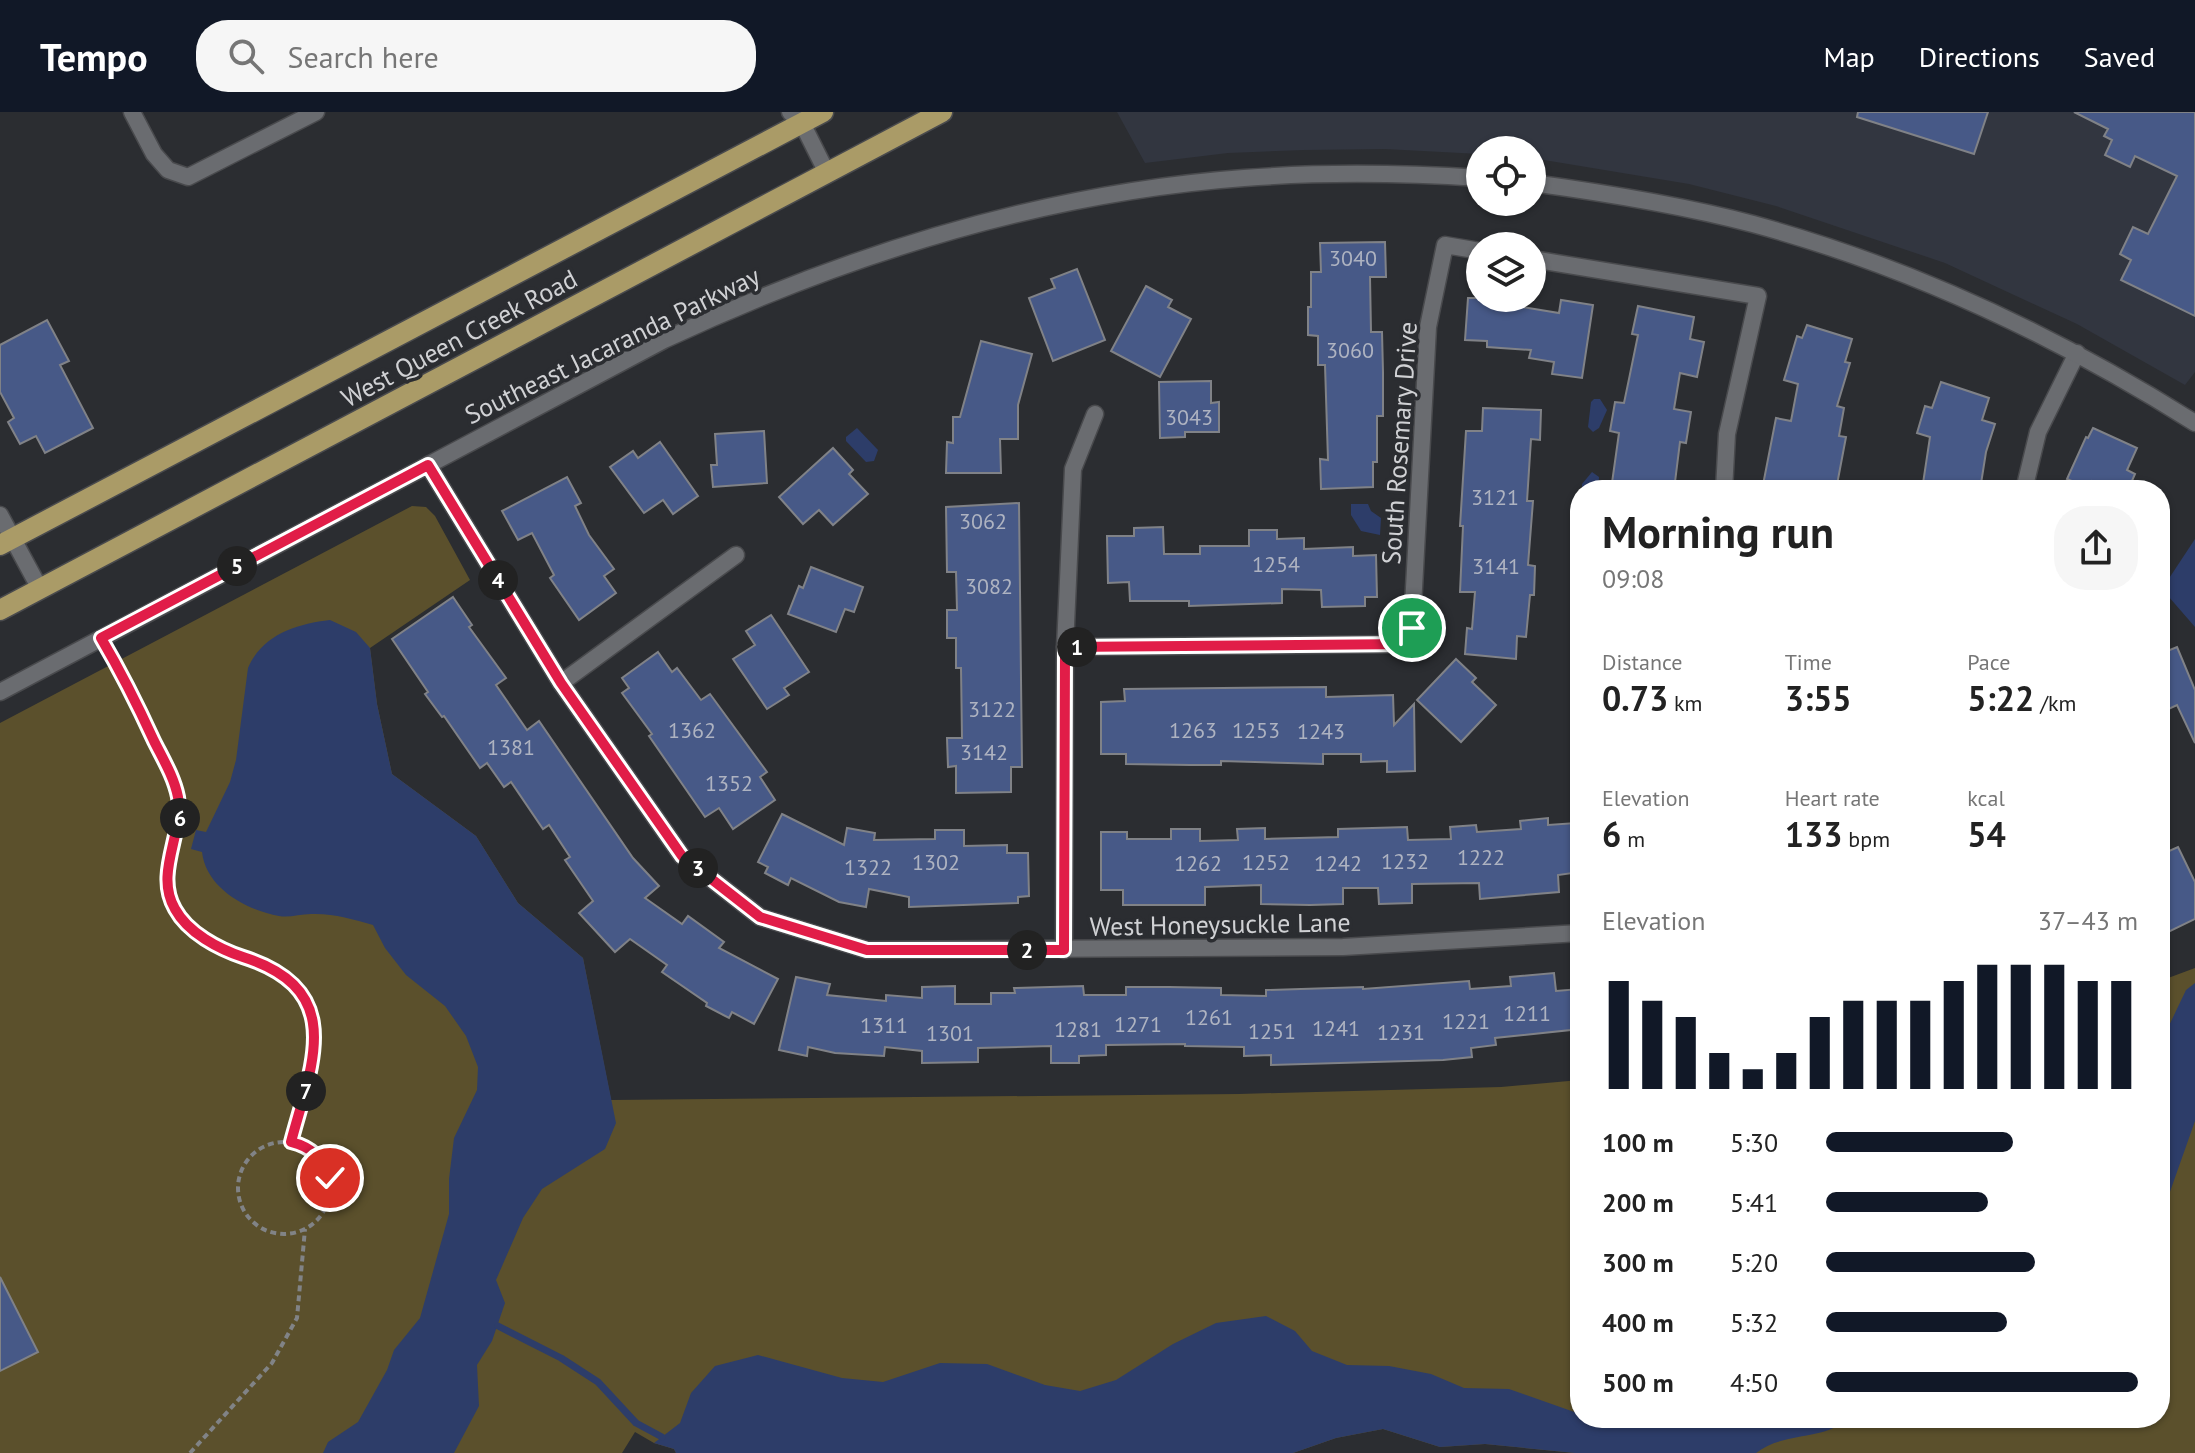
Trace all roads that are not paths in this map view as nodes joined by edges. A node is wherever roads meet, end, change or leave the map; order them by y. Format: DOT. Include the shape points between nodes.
graph roads {
  1 [pos="132,112"];
  2 [pos="316,112"];
  3 [pos="823,112"];
  4 [pos="942,112"];
  5 [pos="798,116"];
  6 [pos="827,173"];
  7 [pos="1466,178"];
  8 [pos="1546,185"];
  9 [pos="1466,249"];
  10 [pos="1546,261"];
  11 [pos="2077,353"];
  12 [pos="1095,414"];
  13 [pos="2195,423"];
  14 [pos="428,465"];
  15 [pos="1725,480"];
  16 [pos="2026,480"];
  17 [pos="0,515"];
  18 [pos="7,542"];
  19 [pos="736,555"];
  20 [pos="40,589"];
  21 [pos="0,610"];
  22 [pos="1065,647"];
  23 [pos="561,683"];
  24 [pos="0,692"];
  25 [pos="1570,934"];
  26 [pos="1064,950"];
  1 -- 2 [label="street" via="154,154 168,170 188,177"];
  3 -- 5 [label="main road, West Queen Creek Road"];
  4 -- 6 [label="main road, West Queen Creek Road"];
  5 -- 6 [label="street"];
  5 -- 18 [label="main road, West Queen Creek Road"];
  6 -- 20 [label="main road, West Queen Creek Road"];
  7 -- 14 [label="street, Southeast Jacaranda Parkway" via="1244,178 1074,200 983,222 856,259 744,303"];
  8 -- 11 [label="street" via="1691,210 1822,245 1970,301"];
  9 -- 22 [label="street, South Rosemary Drive" via="1445,245 1428,327 1411,644"];
  10 -- 15 [label="street" via="1758,296 1727,434"];
  11 -- 13 [label="street"];
  11 -- 16 [label="street" via="2038,432"];
  12 -- 22 [label="street" via="1073,469"];
  14 -- 23 [label="street, West Honeysuckle Lane"];
  14 -- 24 [label="street, Southeast Jacaranda Parkway"];
  17 -- 18 [label="street"];
  18 -- 20 [label="street"];
  19 -- 23 [label="street"];
  20 -- 21 [label="main road, West Queen Creek Road"];
  22 -- 26 [label="street"];
  23 -- 26 [label="street, West Honeysuckle Lane" via="682,856 760,917 867,950"];
  25 -- 26 [label="street, West Honeysuckle Lane" via="1343,947"];
}
